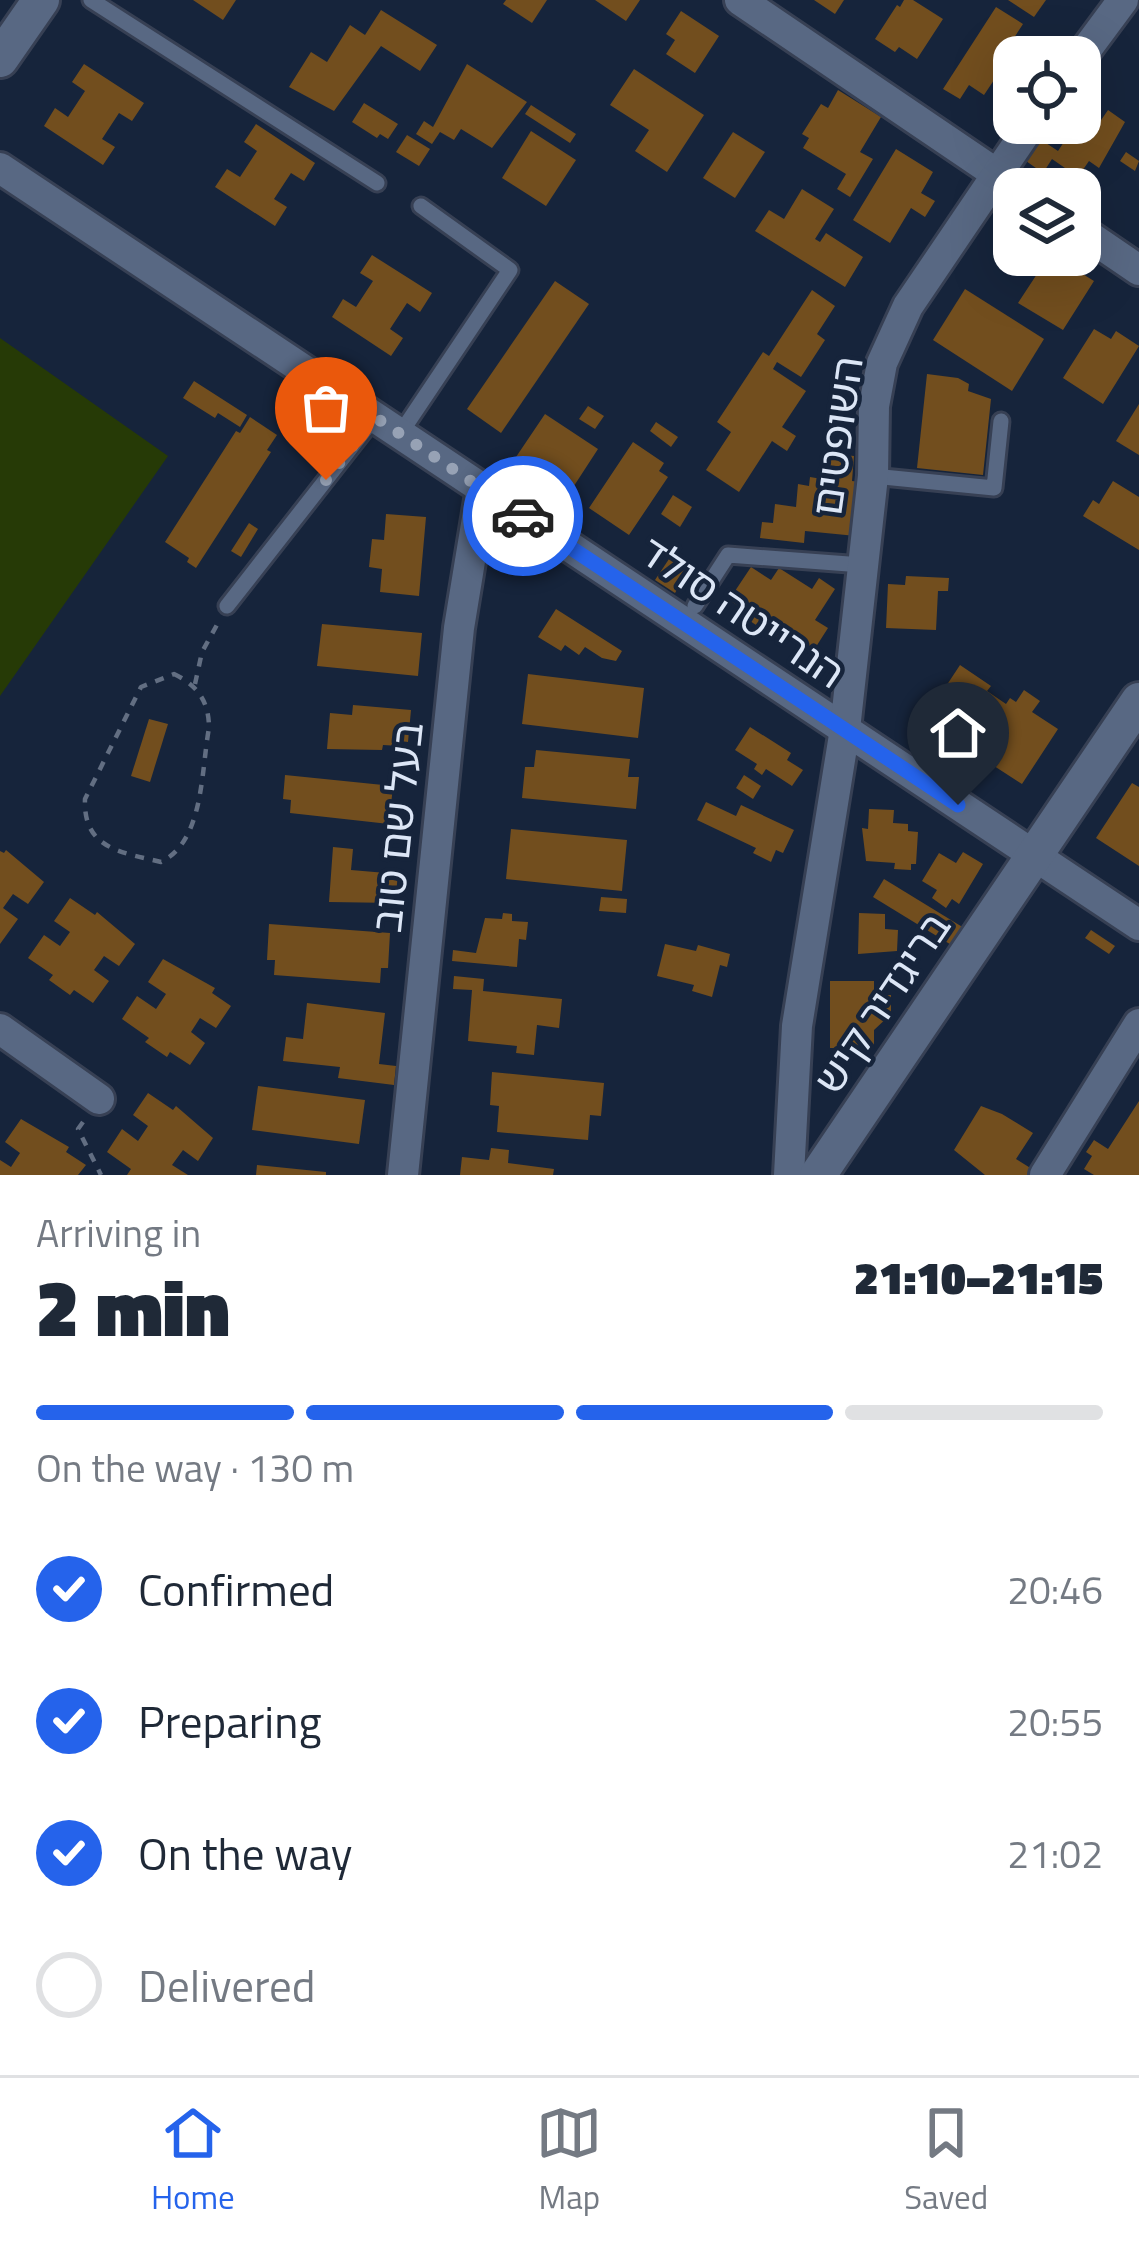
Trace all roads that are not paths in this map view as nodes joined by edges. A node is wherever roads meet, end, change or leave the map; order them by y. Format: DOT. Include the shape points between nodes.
graph roads {
  1 [pos="41,0"];
  2 [pos="91,0"];
  3 [pos="740,0"];
  4 [pos="1123,0"];
  5 [pos="1096,36"];
  6 [pos="0,59"];
  7 [pos="0,168"];
  8 [pos="993,172"];
  9 [pos="377,183"];
  10 [pos="993,199"];
  11 [pos="421,206"];
  12 [pos="1101,244"];
  13 [pos="1139,270"];
  14 [pos="1000,422"];
  15 [pos="388,426"];
  16 [pos="872,476"];
  17 [pos="482,488"];
  18 [pos="862,565"];
  19 [pos="227,606"];
  20 [pos="695,606"];
  21 [pos="1139,701"];
  22 [pos="845,729"];
  23 [pos="1034,856"];
  24 [pos="1139,925"];
  25 [pos="1139,1024"];
  26 [pos="0,1029"];
  27 [pos="1130,1064"];
  28 [pos="99,1099"];
  29 [pos="403,1175"];
  30 [pos="789,1175"];
  31 [pos="818,1175"];
  32 [pos="1045,1175"];
  1 -- 6 [label="street"];
  2 -- 9 [label="lane"];
  3 -- 8 [label="street"];
  4 -- 5 [label="street"];
  7 -- 15 [label="street, הנרייטה סולד"];
  10 -- 16 [label="street, השופטים" via="908,306 882,363"];
  11 -- 15 [label="lane" via="510,270"];
  12 -- 13 [label="street"];
  14 -- 16 [label="lane" via="994,488"];
  15 -- 17 [label="street, הנרייטה סולד"];
  15 -- 19 [label="lane"];
  16 -- 18 [label="street, השופטים"];
  17 -- 22 [label="street, הנרייטה סולד"];
  17 -- 29 [label="street, בעל שם טוב" via="459,628"];
  18 -- 20 [label="lane" via="728,555"];
  18 -- 22 [label="street, השופטים"];
  21 -- 23 [label="street, בריגדיר קיש"];
  22 -- 23 [label="street, הנרייטה סולד"];
  22 -- 30 [label="street, השופטים" via="796,1026"];
  23 -- 24 [label="street, הנרייטה סולד"];
  23 -- 31 [label="street, בריגדיר קיש"];
  25 -- 27 [label="street"];
  26 -- 28 [label="street"];
  27 -- 32 [label="street"];
}
